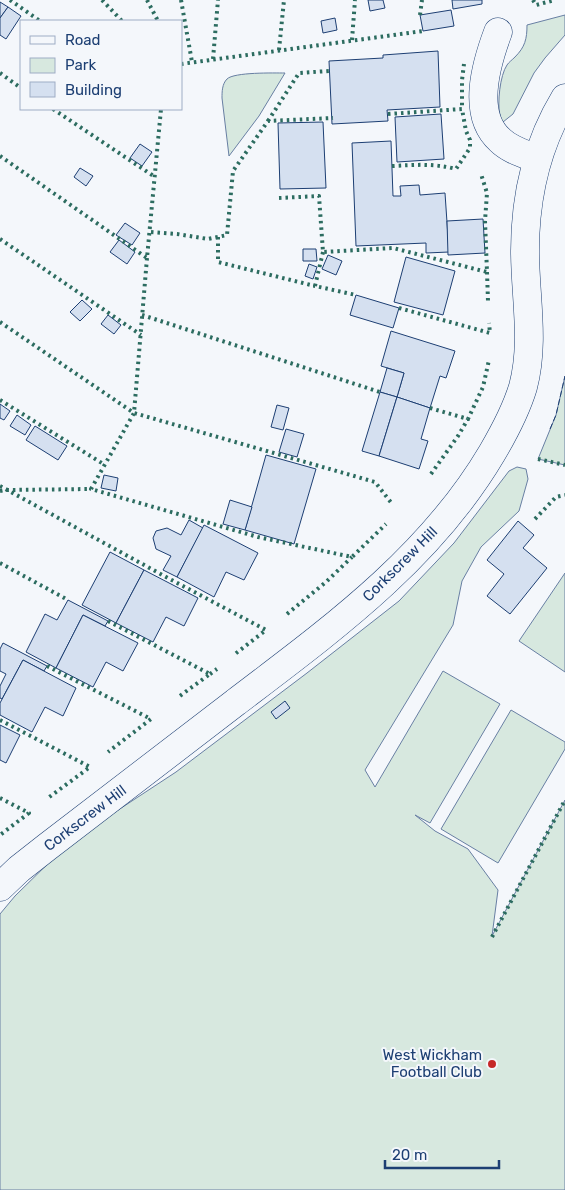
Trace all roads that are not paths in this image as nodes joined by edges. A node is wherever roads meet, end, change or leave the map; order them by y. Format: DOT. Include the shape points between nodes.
graph roads {
  1 [pos="498,32"];
  2 [pos="565,98"];
  3 [pos="537,160"];
  4 [pos="0,887"];
  1 -- 3 [label="street" via="485,74 484,114 493,133 507,146"];
  2 -- 3 [label="street, Corkscrew Hill"];
  3 -- 4 [label="street, Corkscrew Hill" via="527,215 525,251 529,344 523,385 505,432 479,475 414,555 359,606 47,846"];
}
